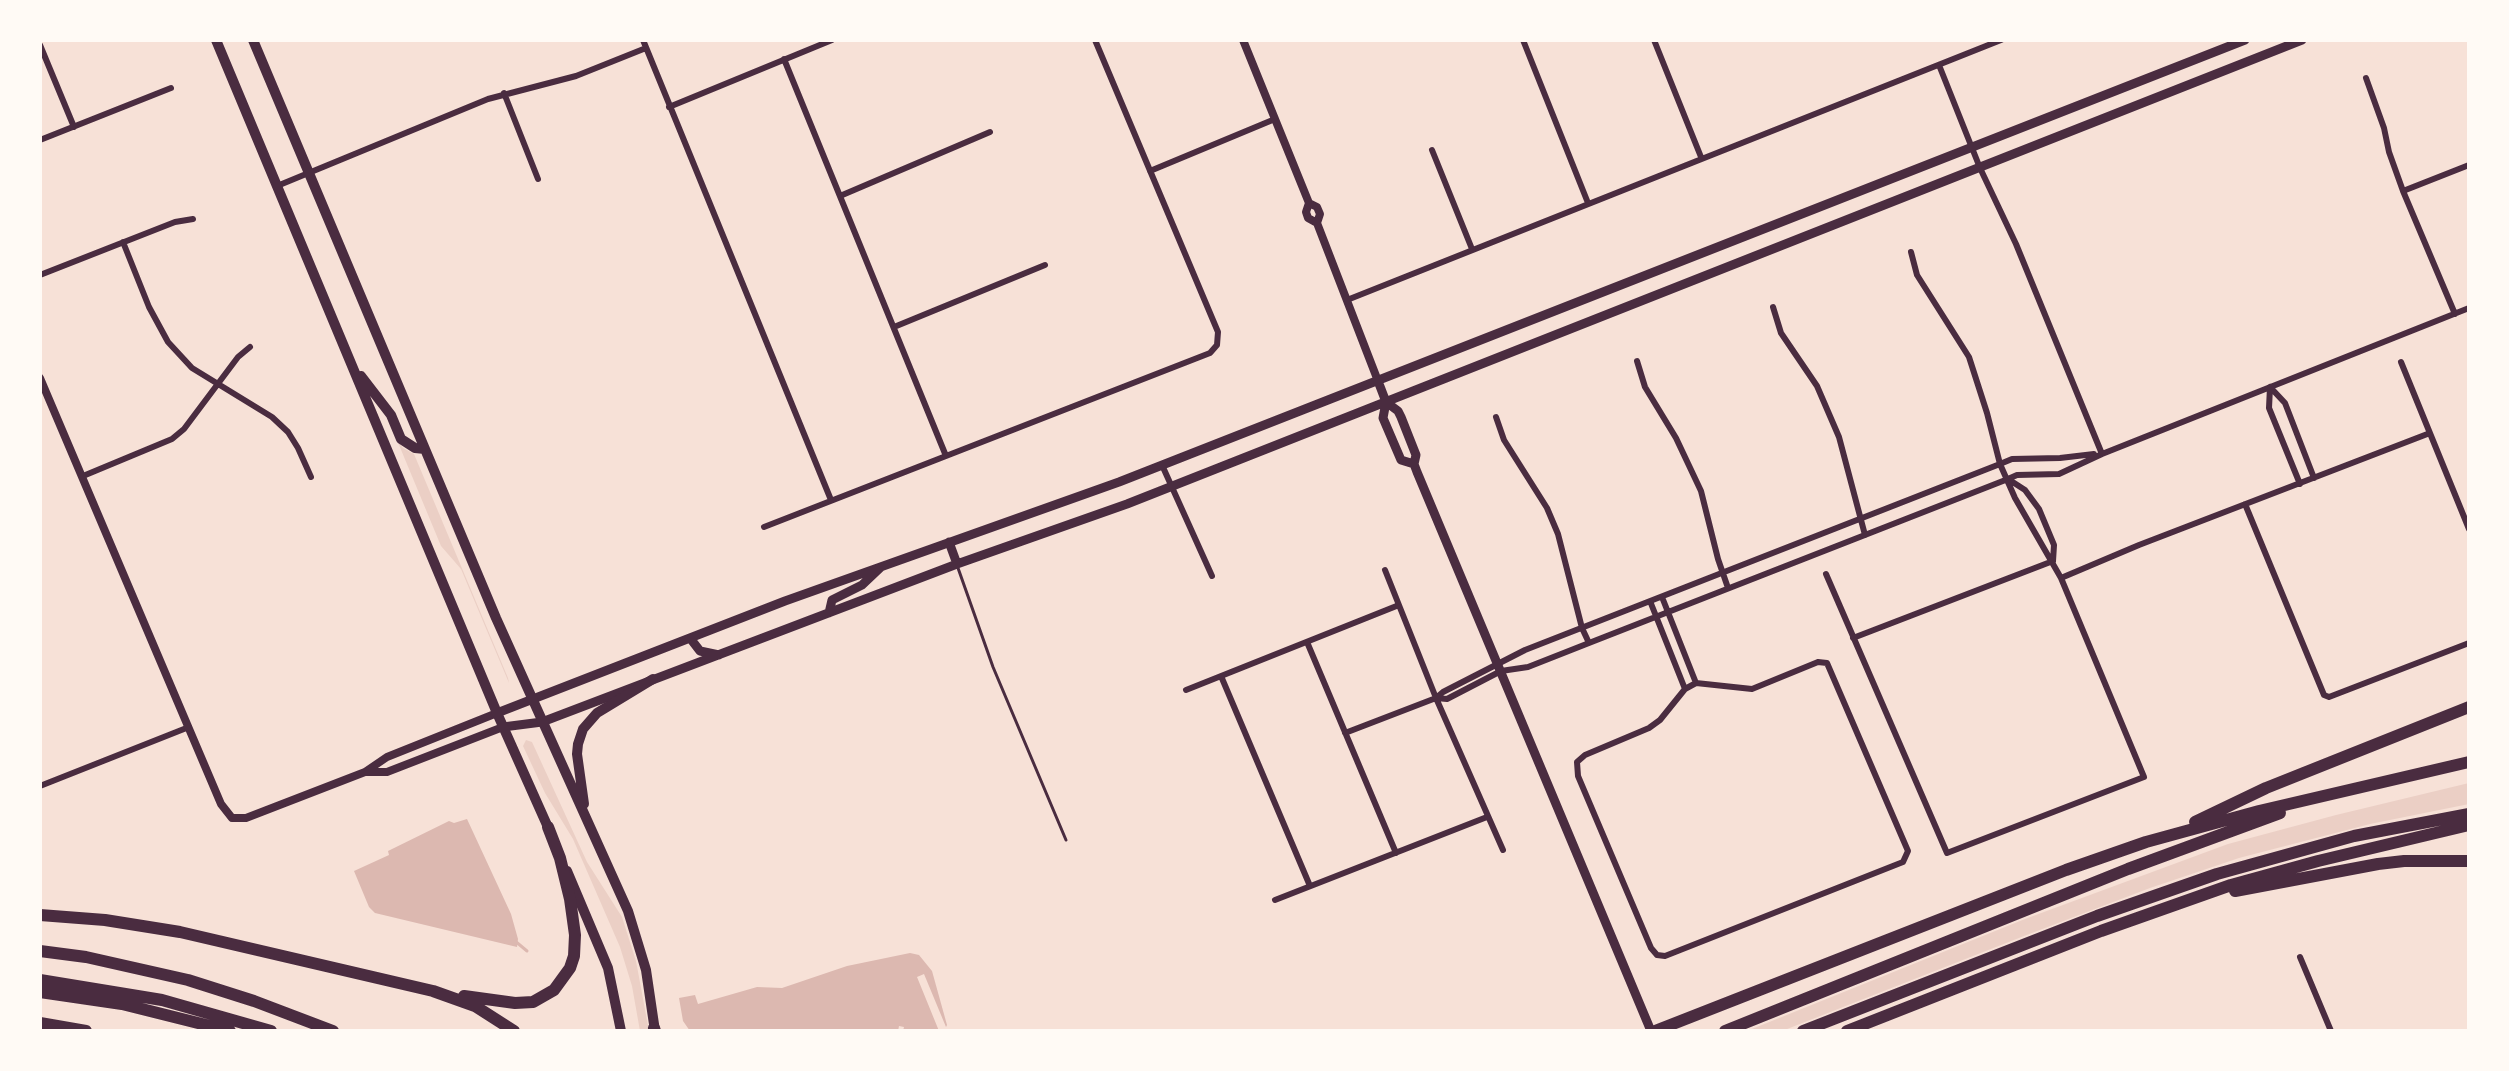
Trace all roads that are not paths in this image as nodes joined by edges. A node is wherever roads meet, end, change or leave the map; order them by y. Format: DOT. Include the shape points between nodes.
graph roads {
  1 [pos="216,40"];
  2 [pos="253,40"];
  3 [pos="832,40"];
  4 [pos="1095,40"];
  5 [pos="1243,40"];
  6 [pos="1523,40"];
  7 [pos="1654,40"];
  8 [pos="2001,40"];
  9 [pos="2245,40"];
  10 [pos="2302,40"];
  11 [pos="1992,42"];
  12 [pos="644,44"];
  13 [pos="40,45"];
  14 [pos="784,59"];
  15 [pos="1939,65"];
  16 [pos="2366,78"];
  17 [pos="171,88"];
  18 [pos="504,93"];
  19 [pos="669,107"];
  20 [pos="1275,119"];
  21 [pos="74,127"];
  22 [pos="990,132"];
  23 [pos="40,140"];
  24 [pos="1432,150"];
  25 [pos="1701,157"];
  26 [pos="1976,158"];
  27 [pos="2469,165"];
  28 [pos="1150,171"];
  29 [pos="309,173"];
  30 [pos="538,179"];
  31 [pos="277,186"];
  32 [pos="2403,191"];
  33 [pos="840,196"];
  34 [pos="1588,203"];
  35 [pos="193,219"];
  36 [pos="123,242"];
  37 [pos="1472,249"];
  38 [pos="1911,252"];
  39 [pos="1045,265"];
  40 [pos="40,275"];
  41 [pos="1347,300"];
  42 [pos="1773,307"];
  43 [pos="2469,308"];
  44 [pos="2455,314"];
  45 [pos="894,327"];
  46 [pos="250,347"];
  47 [pos="1637,361"];
  48 [pos="2401,362"];
  49 [pos="353,365"];
  50 [pos="40,378"];
  51 [pos="1378,381"];
  52 [pos="217,384"];
  53 [pos="2270,387"];
  54 [pos="1386,402"];
  55 [pos="1496,417"];
  56 [pos="2430,433"];
  57 [pos="425,449"];
  58 [pos="2102,454"];
  59 [pos="946,456"];
  60 [pos="1414,464"];
  61 [pos="2000,464"];
  62 [pos="1162,465"];
  63 [pos="83,476"];
  64 [pos="311,477"];
  65 [pos="2314,478"];
  66 [pos="2008,479"];
  67 [pos="2300,484"];
  68 [pos="1171,487"];
  69 [pos="831,500"];
  70 [pos="2245,504"];
  71 [pos="1860,518"];
  72 [pos="764,527"];
  73 [pos="2469,529"];
  74 [pos="1865,535"];
  75 [pos="949,542"];
  76 [pos="2053,561"];
  77 [pos="957,564"];
  78 [pos="883,565"];
  79 [pos="1385,570"];
  80 [pos="1723,573"];
  81 [pos="1826,574"];
  82 [pos="1212,576"];
  83 [pos="2061,578"];
  84 [pos="1728,588"];
  85 [pos="1662,597"];
  86 [pos="1650,601"];
  87 [pos="1399,605"];
  88 [pos="1668,612"];
  89 [pos="829,613"];
  90 [pos="1656,617"];
  91 [pos="1582,628"];
  92 [pos="690,638"];
  93 [pos="1853,638"];
  94 [pos="1307,642"];
  95 [pos="1589,643"];
  96 [pos="2469,643"];
  97 [pos="723,655"];
  98 [pos="1500,668"];
  99 [pos="1221,676"];
  100 [pos="653,679"];
  101 [pos="1696,683"];
  102 [pos="1685,689"];
  103 [pos="1186,690"];
  104 [pos="1436,698"];
  105 [pos="532,700"];
  106 [pos="2469,707"];
  107 [pos="500,720"];
  108 [pos="542,722"];
  109 [pos="189,727"];
  110 [pos="1345,733"];
  111 [pos="2469,762"];
  112 [pos="365,772"];
  113 [pos="40,786"];
  114 [pos="2330,794"];
  115 [pos="2469,814"];
  116 [pos="1487,817"];
  117 [pos="586,818"];
  118 [pos="2469,825"];
  119 [pos="548,827"];
  120 [pos="2162,838"];
  121 [pos="1066,840"];
  122 [pos="1503,850"];
  123 [pos="1396,853"];
  124 [pos="2469,861"];
  125 [pos="1310,886"];
  126 [pos="1275,900"];
  127 [pos="2188,900"];
  128 [pos="40,915"];
  129 [pos="40,951"];
  130 [pos="2300,957"];
  131 [pos="40,980"];
  132 [pos="433,991"];
  133 [pos="40,992"];
  134 [pos="138,1001"];
  135 [pos="40,1023"];
  136 [pos="655,1030"];
  137 [pos="86,1031"];
  138 [pos="230,1031"];
  139 [pos="271,1031"];
  140 [pos="333,1031"];
  141 [pos="514,1031"];
  142 [pos="621,1031"];
  143 [pos="1653,1031"];
  144 [pos="1725,1031"];
  145 [pos="1803,1031"];
  146 [pos="1847,1031"];
  147 [pos="2331,1031"];
  1 -- 31 [label="main road"];
  2 -- 29 [label="main road"];
  3 -- 14 [label="street"];
  4 -- 28 [label="street"];
  5 -- 20 [label="street"];
  6 -- 34 [label="street"];
  7 -- 25 [label="street"];
  8 -- 11 [label="street"];
  9 -- 26 [label="main road"];
  10 -- 26 [label="main road"];
  11 -- 15 [label="street"];
  12 -- 18 [label="street" via="576,76"];
  12 -- 19 [label="street"];
  13 -- 21 [label="street"];
  14 -- 19 [label="street"];
  14 -- 33 [label="street"];
  15 -- 25 [label="street"];
  15 -- 26 [label="street"];
  16 -- 32 [label="street"];
  17 -- 21 [label="street"];
  18 -- 29 [label="street"];
  18 -- 30 [label="street"];
  19 -- 69 [label="street"];
  20 -- 28 [label="street"];
  20 -- 41 [label="street" via="1309,203 1320,214 1317,223"];
  21 -- 23 [label="street"];
  22 -- 33 [label="street"];
  24 -- 37 [label="street"];
  25 -- 34 [label="street"];
  26 -- 51 [label="main road"];
  26 -- 54 [label="main road"];
  26 -- 58 [label="street"];
  27 -- 32 [label="street"];
  28 -- 59 [label="street" via="1218,332 1217,345 1210,353"];
  29 -- 31 [label="street"];
  29 -- 57 [label="main road"];
  31 -- 49 [label="main road"];
  32 -- 44 [label="street"];
  33 -- 45 [label="street"];
  34 -- 37 [label="street"];
  35 -- 36 [label="street"];
  36 -- 40 [label="street"];
  36 -- 52 [label="street" via="168,342 192,368"];
  37 -- 41 [label="street"];
  38 -- 61 [label="street" via="1917,275 1969,357"];
  39 -- 45 [label="street"];
  41 -- 51 [label="street"];
  42 -- 71 [label="street" via="1781,333 1826,404"];
  43 -- 44 [label="street"];
  44 -- 53 [label="street"];
  45 -- 59 [label="street"];
  46 -- 52 [label="street"];
  47 -- 80 [label="street" via="1645,387 1701,491"];
  48 -- 56 [label="street"];
  49 -- 57 [label="main road" via="391,415 401,439"];
  49 -- 107 [label="main road"];
  50 -- 63 [label="street"];
  51 -- 54 [label="main road"];
  51 -- 62 [label="main road"];
  52 -- 63 [label="street" via="172,439"];
  52 -- 64 [label="street" via="288,432"];
  53 -- 58 [label="street"];
  53 -- 65 [label="street" via="2285,403"];
  53 -- 67 [label="street" via="2269,408"];
  54 -- 60 [label="main road" via="1401,417 1416,455"];
  54 -- 60 [label="main road" via="1383,418 1401,460"];
  54 -- 68 [label="main road"];
  55 -- 91 [label="street" via="1558,534"];
  56 -- 65 [label="street"];
  56 -- 73 [label="street"];
  57 -- 105 [label="main road"];
  58 -- 61 [label="street"];
  58 -- 66 [label="street" via="2059,474"];
  59 -- 69 [label="street"];
  60 -- 98 [label="main road"];
  61 -- 66 [label="street"];
  61 -- 71 [label="street"];
  62 -- 68 [label="street"];
  62 -- 75 [label="main road"];
  63 -- 109 [label="street"];
  65 -- 67 [label="street"];
  66 -- 74 [label="street"];
  66 -- 76 [label="street"];
  66 -- 76 [label="street" via="2039,509 2054,545"];
  67 -- 70 [label="street"];
  68 -- 77 [label="main road"];
  68 -- 82 [label="street"];
  69 -- 72 [label="street"];
  70 -- 83 [label="street"];
  70 -- 96 [label="street" via="2324,695"];
  71 -- 74 [label="street"];
  71 -- 80 [label="street"];
  74 -- 84 [label="street"];
  75 -- 77 [label="main road"];
  75 -- 78 [label="main road"];
  76 -- 83 [label="street"];
  76 -- 93 [label="street"];
  77 -- 89 [label="main road"];
  77 -- 121 [label="lane" via="993,667"];
  78 -- 89 [label="main road" via="865,583 832,600"];
  78 -- 92 [label="main road"];
  79 -- 87 [label="street"];
  80 -- 84 [label="street"];
  80 -- 85 [label="street"];
  81 -- 93 [label="street"];
  83 -- 93 [label="street" via="2144,777 1947,853"];
  84 -- 88 [label="street"];
  85 -- 86 [label="street"];
  85 -- 88 [label="street"];
  86 -- 90 [label="street"];
  86 -- 91 [label="street"];
  87 -- 94 [label="street"];
  87 -- 104 [label="street"];
  88 -- 90 [label="street"];
  88 -- 101 [label="street"];
  89 -- 97 [label="main road"];
  90 -- 95 [label="street"];
  90 -- 102 [label="street"];
  91 -- 95 [label="street"];
  91 -- 98 [label="street" via="1525,650"];
  92 -- 97 [label="main road" via="700,651"];
  92 -- 105 [label="main road"];
  94 -- 99 [label="street"];
  94 -- 110 [label="street"];
  95 -- 98 [label="street" via="1528,667"];
  97 -- 100 [label="main road"];
  98 -- 104 [label="street"];
  98 -- 143 [label="main road"];
  99 -- 103 [label="street"];
  99 -- 125 [label="street"];
  100 -- 108 [label="main road"];
  100 -- 117 [label="main road" via="597,713 582,732 577,754"];
  101 -- 102 [label="street"];
  101 -- 102 [label="street" via="1752,689 1827,663 1908,851 1903,862 1657,955 1578,776 1577,762 1649,728"];
  104 -- 110 [label="street"];
  104 -- 116 [label="street"];
  105 -- 107 [label="main road"];
  105 -- 108 [label="main road"];
  106 -- 120 [label="highway" via="2266,788"];
  107 -- 108 [label="main road"];
  107 -- 112 [label="street" via="387,757"];
  107 -- 112 [label="street" via="387,772"];
  107 -- 119 [label="main road"];
  108 -- 117 [label="main road"];
  109 -- 112 [label="street" via="232,818 246,818"];
  109 -- 113 [label="street"];
  110 -- 123 [label="street"];
  111 -- 114 [label="highway"];
  114 -- 120 [label="highway"];
  114 -- 144 [label="highway"];
  115 -- 145 [label="highway" via="2354,836 2217,874"];
  116 -- 122 [label="street"];
  116 -- 123 [label="street"];
  117 -- 136 [label="main road" via="635,931"];
  118 -- 127 [label="highway" via="2281,870"];
  119 -- 132 [label="highway" via="566,880 575,935 573,962 563,981 527,1003"];
  119 -- 142 [label="main road" via="599,942"];
  120 -- 143 [label="highway" via="2066,870"];
  123 -- 125 [label="street"];
  124 -- 127 [label="highway" via="2378,864"];
  125 -- 126 [label="street"];
  127 -- 146 [label="highway"];
  128 -- 132 [label="highway" via="180,932"];
  129 -- 140 [label="highway" via="188,980"];
  130 -- 147 [label="street"];
  131 -- 134 [label="highway"];
  132 -- 141 [label="highway" via="475,1006"];
  133 -- 134 [label="highway"];
  134 -- 138 [label="highway"];
  134 -- 139 [label="highway" via="200,1009"];
  135 -- 137 [label="highway"];
}
